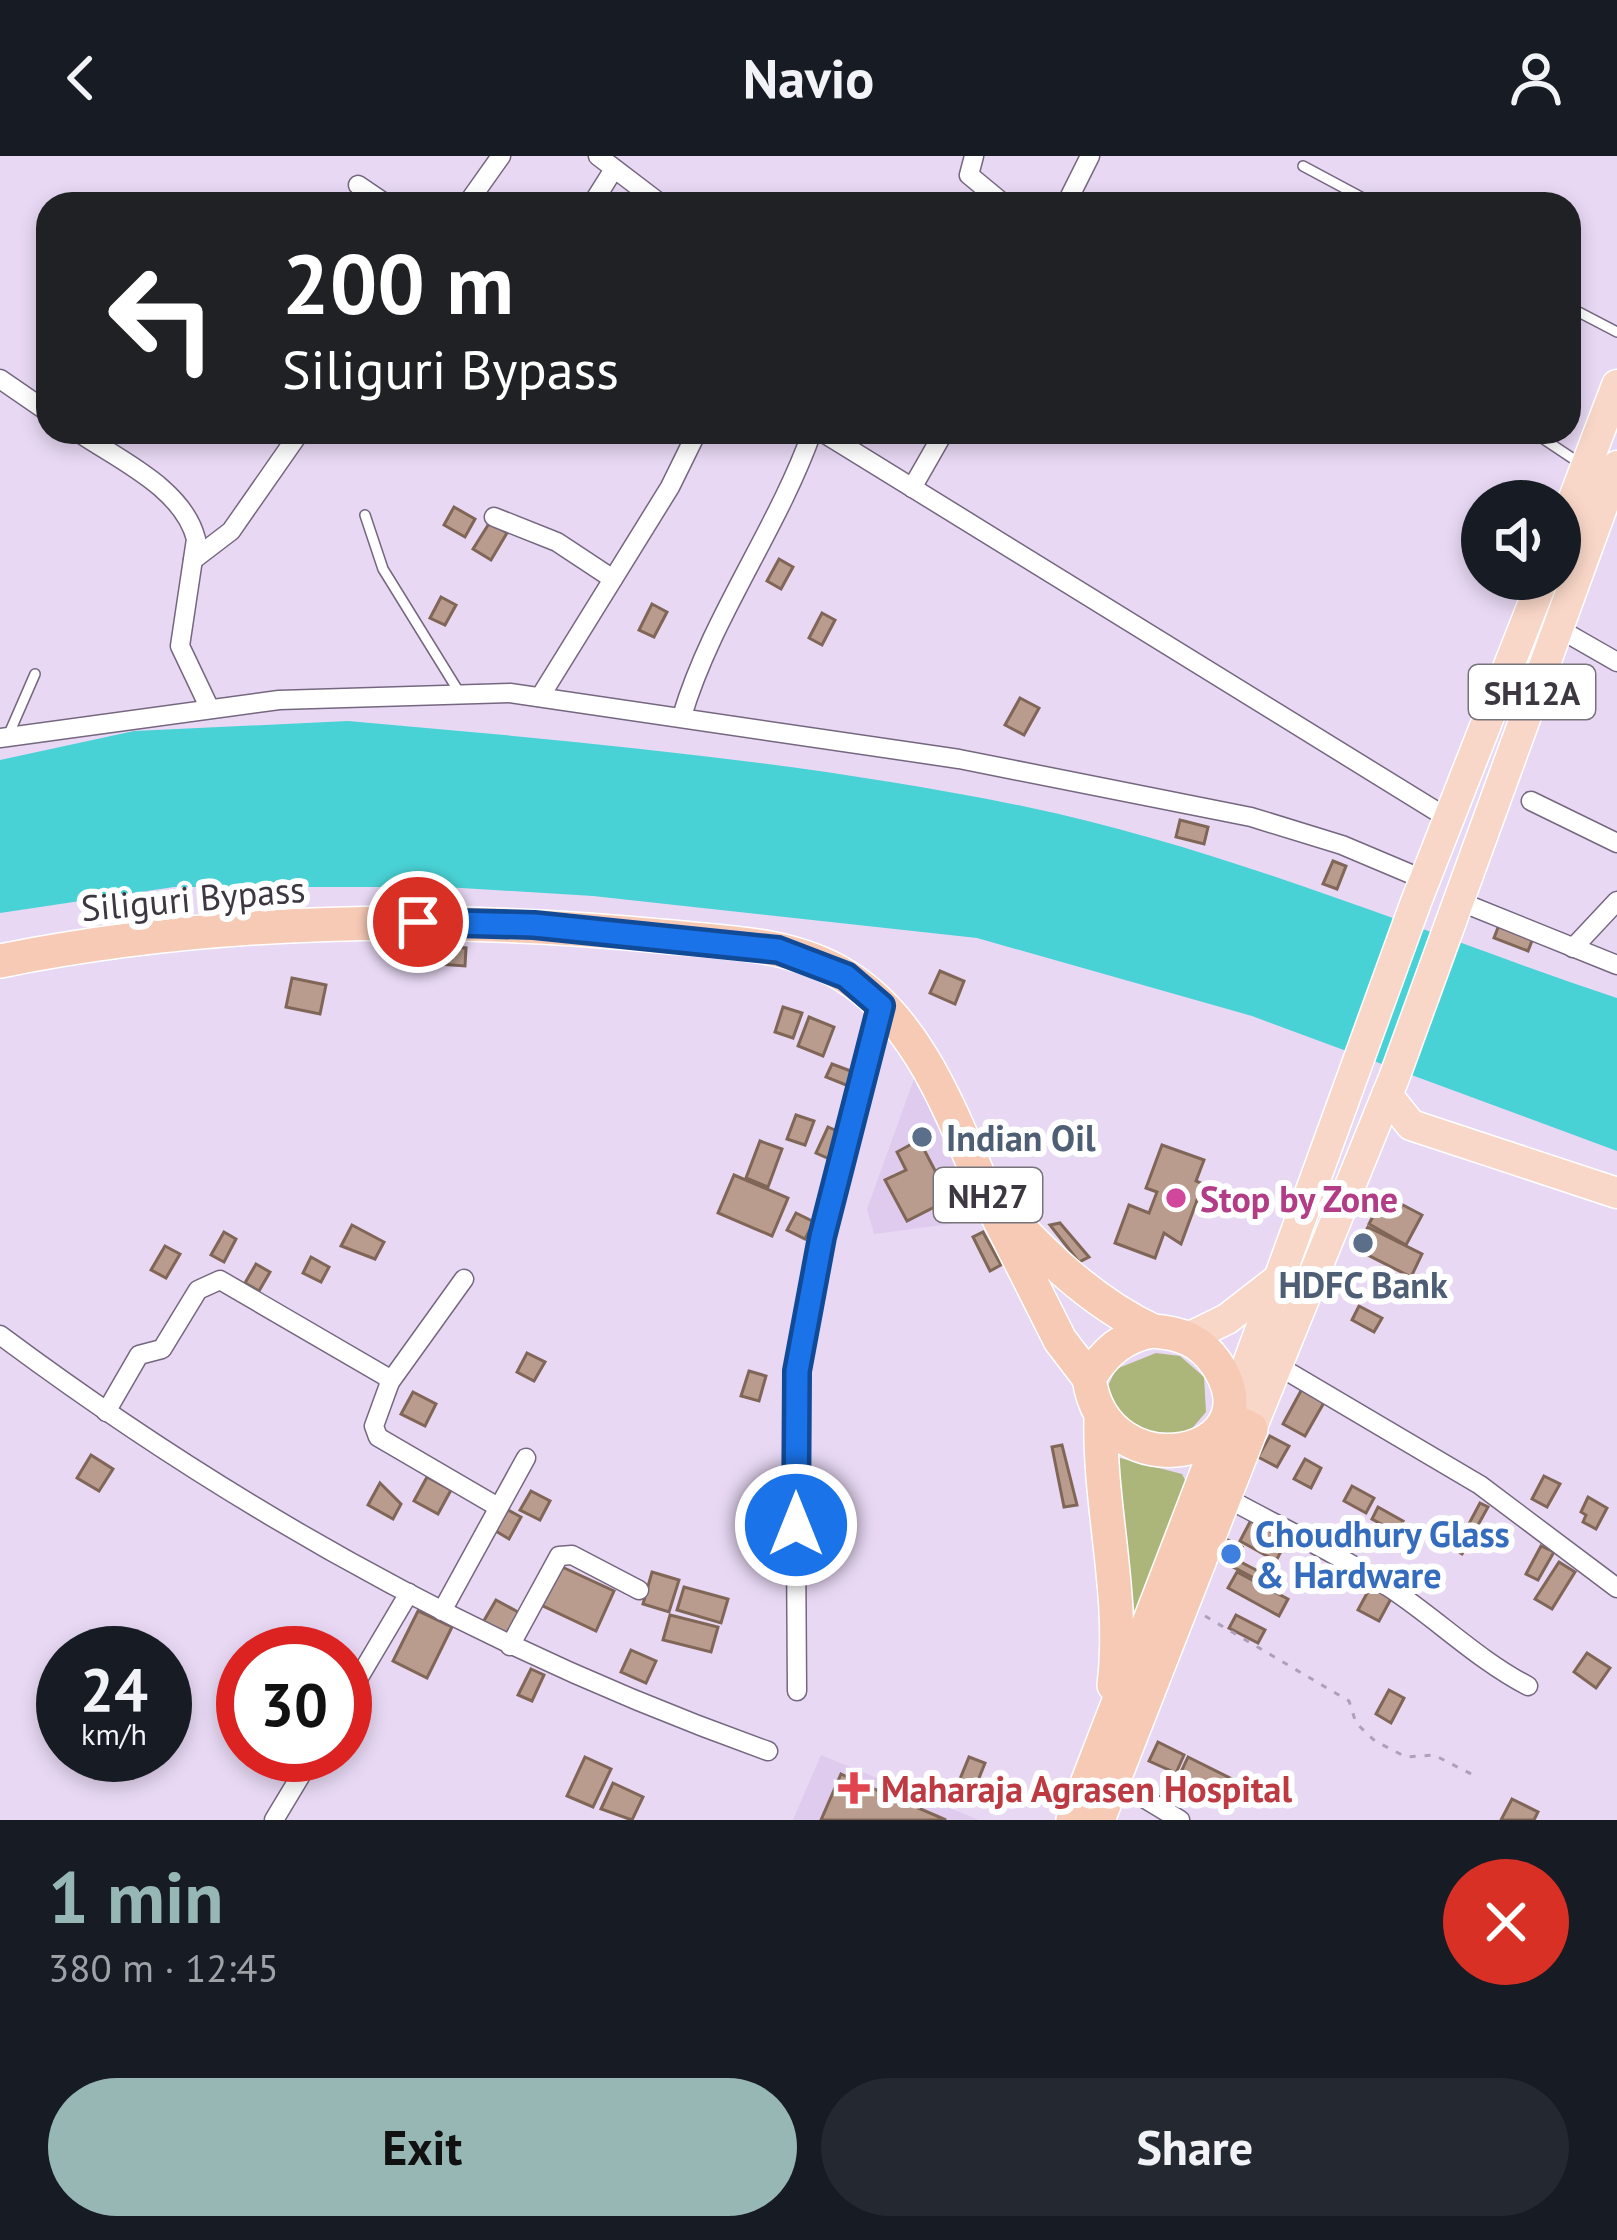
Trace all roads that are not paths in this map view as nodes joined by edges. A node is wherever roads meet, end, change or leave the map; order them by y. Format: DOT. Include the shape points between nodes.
graph roads {
  1 [pos="501,156"];
  2 [pos="974,156"];
  3 [pos="1090,156"];
  4 [pos="606,162"];
  5 [pos="1303,166"];
  6 [pos="358,185"];
  7 [pos="368,192"];
  8 [pos="476,192"];
  9 [pos="596,192"];
  10 [pos="645,192"];
  11 [pos="987,192"];
  12 [pos="1072,192"];
  13 [pos="1352,192"];
  14 [pos="1581,313"];
  15 [pos="1617,332"];
  16 [pos="0,379"];
  17 [pos="1617,385"];
  18 [pos="36,404"];
  19 [pos="95,444"];
  20 [pos="292,444"];
  21 [pos="690,444"];
  22 [pos="807,444"];
  23 [pos="841,444"];
  24 [pos="937,444"];
  25 [pos="1556,444"];
  26 [pos="1601,467"];
  27 [pos="911,488"];
  28 [pos="1581,500"];
  29 [pos="365,515"];
  30 [pos="494,517"];
  31 [pos="193,560"];
  32 [pos="613,579"];
  33 [pos="1535,600"];
  34 [pos="1556,627"];
  35 [pos="1617,662"];
  36 [pos="34,674"];
  37 [pos="459,692"];
  38 [pos="539,697"];
  39 [pos="209,707"];
  40 [pos="682,716"];
  41 [pos="4,737"];
  42 [pos="1531,801"];
  43 [pos="1448,820"];
  44 [pos="1617,843"];
  45 [pos="1421,891"];
  46 [pos="1617,901"];
  47 [pos="1453,909"];
  48 [pos="1573,948"];
  49 [pos="0,961"];
  50 [pos="1617,965"];
  51 [pos="881,1006"];
  52 [pos="1391,1086"];
  53 [pos="1411,1125"];
  54 [pos="1370,1140"];
  55 [pos="986,1193"];
  56 [pos="1617,1193"];
  57 [pos="1280,1277"];
  58 [pos="464,1279"];
  59 [pos="1153,1330"];
  60 [pos="0,1334"];
  61 [pos="1188,1338"];
  62 [pos="1275,1364"];
  63 [pos="1089,1378"];
  64 [pos="390,1382"];
  65 [pos="106,1412"];
  66 [pos="1101,1418"];
  67 [pos="1240,1423"];
  68 [pos="526,1458"];
  69 [pos="1225,1497"];
  70 [pos="498,1507"];
  71 [pos="1617,1588"];
  72 [pos="640,1590"];
  73 [pos="409,1593"];
  74 [pos="442,1611"];
  75 [pos="510,1646"];
  76 [pos="372,1655"];
  77 [pos="1528,1686"];
  78 [pos="797,1691"];
  79 [pos="1108,1734"];
  80 [pos="768,1751"];
  81 [pos="1114,1780"];
  82 [pos="297,1782"];
  83 [pos="274,1820"];
  84 [pos="1073,1820"];
  85 [pos="1098,1820"];
  86 [pos="1180,1820"];
  1 -- 8 [label="street"];
  2 -- 11 [label="street" via="972,181"];
  3 -- 12 [label="street"];
  4 -- 9 [label="street"];
  4 -- 10 [label="street"];
  5 -- 13 [label="lane"];
  6 -- 7 [label="street"];
  14 -- 15 [label="lane"];
  16 -- 18 [label="street"];
  17 -- 26 [label="main road, SH12A"];
  19 -- 31 [label="street" via="183,507 196,539"];
  20 -- 31 [label="street" via="231,531"];
  21 -- 32 [label="street"];
  22 -- 40 [label="street"];
  23 -- 27 [label="street"];
  24 -- 27 [label="street"];
  25 -- 26 [label="lane"];
  26 -- 28 [label="main road, SH12A"];
  26 -- 34 [label="main road, SH12A"];
  27 -- 43 [label="street"];
  29 -- 37 [label="lane" via="383,569"];
  30 -- 32 [label="street" via="557,542"];
  31 -- 39 [label="street" via="180,646"];
  32 -- 38 [label="street"];
  33 -- 43 [label="main road, SH12A"];
  34 -- 35 [label="street"];
  34 -- 47 [label="main road, SH12A"];
  36 -- 41 [label="lane"];
  37 -- 38 [label="street"];
  37 -- 39 [label="street"];
  38 -- 40 [label="street"];
  39 -- 41 [label="street"];
  40 -- 45 [label="street" via="1252,817 1342,845"];
  42 -- 44 [label="street"];
  43 -- 45 [label="main road, SH12A"];
  45 -- 57 [label="main road, SH12A"];
  46 -- 48 [label="street"];
  47 -- 48 [label="street"];
  47 -- 52 [label="main road, SH12A"];
  48 -- 50 [label="street"];
  49 -- 51 [label="highway, Siliguri Bypass / NH27" via="189,931 534,925 778,950 846,976"];
  51 -- 55 [label="highway, Siliguri Bypass / NH27" via="922,1060"];
  51 -- 78 [label="street" via="797,1371"];
  52 -- 53 [label="main road"];
  52 -- 54 [label="main road, SH12A"];
  53 -- 54 [label="main road"];
  53 -- 56 [label="main road"];
  54 -- 62 [label="main road, SH12A"];
  55 -- 59 [label="highway, NH27" via="1051,1262"];
  55 -- 63 [label="highway, NH27" via="1060,1340"];
  57 -- 61 [label="main road"];
  57 -- 67 [label="main road, SH12A"];
  58 -- 64 [label="street"];
  59 -- 61 [label="highway, NH27"];
  59 -- 63 [label="highway" via="1117,1345"];
  60 -- 65 [label="street"];
  61 -- 67 [label="highway" via="1225,1377"];
  62 -- 67 [label="main road, SH12A"];
  62 -- 71 [label="street" via="1480,1485"];
  63 -- 66 [label="highway, NH27"];
  64 -- 65 [label="street" via="268,1303 215,1280 198,1290 162,1349 136,1358"];
  64 -- 70 [label="street" via="376,1434"];
  65 -- 73 [label="street"];
  66 -- 67 [label="highway" via="1138,1445 1178,1451"];
  66 -- 79 [label="highway, NH27" via="1099,1485 1118,1616"];
  67 -- 69 [label="highway"];
  67 -- 79 [label="highway, NH27"];
  68 -- 70 [label="street"];
  69 -- 77 [label="street" via="1385,1584"];
  69 -- 81 [label="highway"];
  70 -- 74 [label="street"];
  72 -- 75 [label="street" via="559,1556"];
  73 -- 74 [label="street"];
  73 -- 76 [label="street"];
  74 -- 75 [label="street"];
  75 -- 80 [label="street" via="602,1690"];
  79 -- 84 [label="highway, NH27"];
  81 -- 85 [label="highway"];
  81 -- 86 [label="street"];
  82 -- 83 [label="street"];
}
